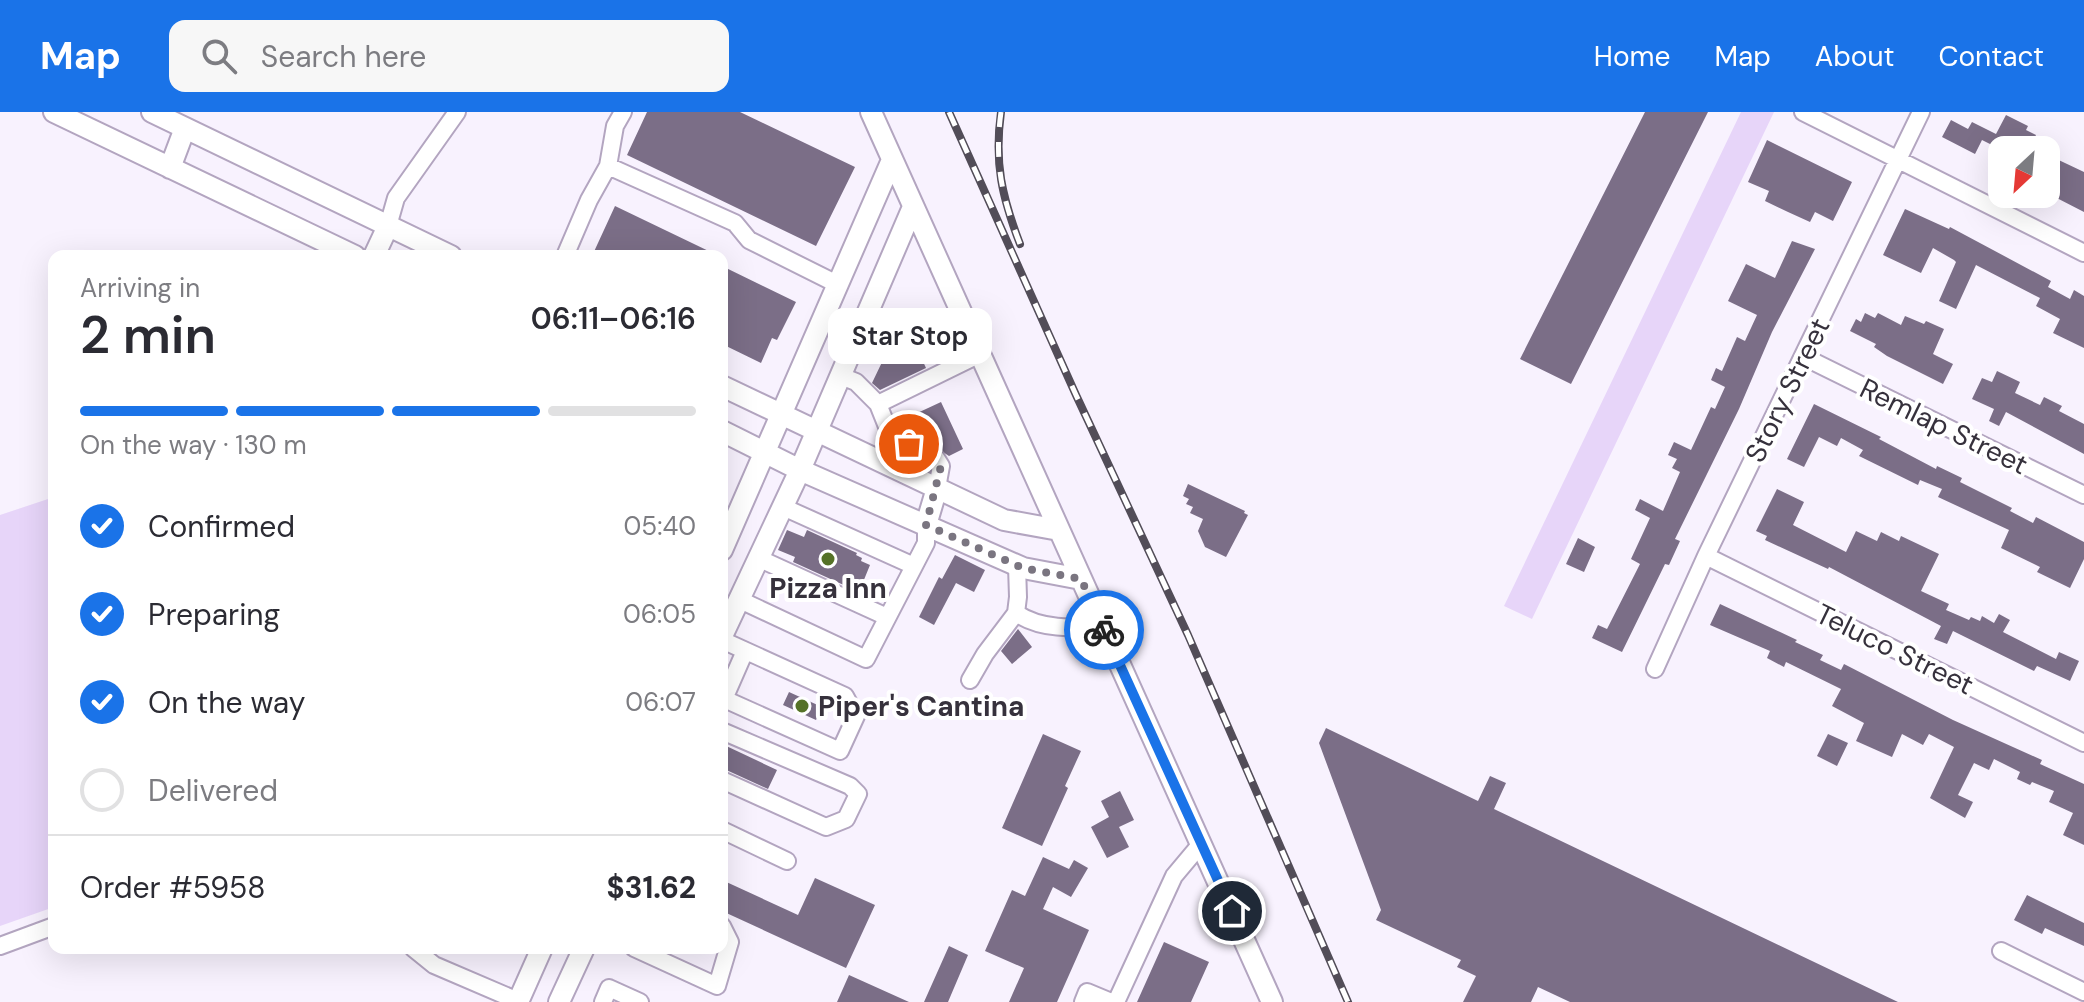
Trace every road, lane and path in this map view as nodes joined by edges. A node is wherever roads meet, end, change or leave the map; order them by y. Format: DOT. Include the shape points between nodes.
graph roads {
  1 [pos="54,112"];
  2 [pos="152,112"];
  3 [pos="457,112"];
  4 [pos="623,112"];
  5 [pos="871,112"];
  6 [pos="1803,112"];
  7 [pos="1921,112"];
  8 [pos="185,120"];
  9 [pos="892,160"];
  10 [pos="1899,161"];
  11 [pos="608,166"];
  12 [pos="170,168"];
  13 [pos="913,207"];
  14 [pos="388,226"];
  15 [pos="342,250"];
  16 [pos="377,250"];
  17 [pos="438,250"];
  18 [pos="568,250"];
  19 [pos="2084,253"];
  20 [pos="839,285"];
  21 [pos="980,354"];
  22 [pos="1804,357"];
  23 [pos="841,376"];
  24 [pos="728,389"];
  25 [pos="878,404"];
  26 [pos="781,414"];
  27 [pos="817,431"];
  28 [pos="728,434"];
  29 [pos="766,452"];
  30 [pos="800,470"];
  31 [pos="937,488"];
  32 [pos="2084,495"];
  33 [pos="783,507"];
  34 [pos="926,525"];
  35 [pos="1059,530"];
  36 [pos="728,537"];
  37 [pos="1706,556"];
  38 [pos="758,558"];
  39 [pos="914,566"];
  40 [pos="1017,566"];
  41 [pos="1081,579"];
  42 [pos="738,599"];
  43 [pos="1016,613"];
  44 [pos="887,617"];
  45 [pos="728,623"];
  46 [pos="1102,626"];
  47 [pos="728,641"];
  48 [pos="745,651"];
  49 [pos="1655,669"];
  50 [pos="970,680"];
  51 [pos="728,687"];
  52 [pos="728,700"];
  53 [pos="728,734"];
  54 [pos="2084,743"];
  55 [pos="728,783"];
  56 [pos="728,833"];
  57 [pos="1200,845"];
  58 [pos="787,861"];
  59 [pos="48,928"];
  60 [pos="0,946"];
  61 [pos="2001,951"];
  62 [pos="420,954"];
  63 [pos="539,954"];
  64 [pos="581,954"];
  65 [pos="647,954"];
  66 [pos="726,954"];
  67 [pos="2084,992"];
  68 [pos="606,995"];
  69 [pos="518,1002"];
  70 [pos="559,1002"];
  71 [pos="640,1002"];
  72 [pos="1083,1002"];
  73 [pos="1114,1002"];
  74 [pos="1272,1002"];
  1 -- 12 [label="main road"];
  2 -- 8 [label="main road"];
  3 -- 14 [label="street" via="396,198"];
  4 -- 11 [label="street"];
  5 -- 9 [label="main road"];
  6 -- 10 [label="street"];
  7 -- 10 [label="street, Story Street"];
  8 -- 12 [label="main road"];
  8 -- 14 [label="main road"];
  9 -- 13 [label="main road"];
  9 -- 20 [label="main road"];
  10 -- 19 [label="street"];
  10 -- 22 [label="street, Story Street"];
  11 -- 18 [label="street"];
  11 -- 20 [label="street" via="735,223 749,240"];
  12 -- 15 [label="main road"];
  13 -- 21 [label="main road"];
  13 -- 23 [label="main road"];
  14 -- 16 [label="main road"];
  14 -- 17 [label="main road"];
  20 -- 26 [label="main road"];
  21 -- 25 [label="street"];
  21 -- 35 [label="main road"];
  22 -- 32 [label="street, Remlap Street"];
  22 -- 37 [label="street, Story Street"];
  23 -- 25 [label="street" via="856,382"];
  23 -- 27 [label="main road"];
  24 -- 26 [label="main road"];
  25 -- 31 [label="street" via="888,429 936,458 941,466"];
  26 -- 27 [label="main road"];
  26 -- 29 [label="main road"];
  27 -- 30 [label="main road"];
  27 -- 31 [label="main road"];
  28 -- 29 [label="main road"];
  29 -- 30 [label="main road"];
  29 -- 36 [label="main road"];
  30 -- 33 [label="main road"];
  30 -- 34 [label="main road"];
  31 -- 34 [label="main road"];
  31 -- 35 [label="main road" via="1004,520"];
  33 -- 38 [label="main road"];
  33 -- 39 [label="street"];
  34 -- 39 [label="street" via="926,543"];
  34 -- 40 [label="main road"];
  35 -- 41 [label="main road"];
  37 -- 49 [label="street, Story Street"];
  37 -- 54 [label="street, Teluco Street"];
  38 -- 42 [label="main road"];
  38 -- 44 [label="street"];
  39 -- 44 [label="street"];
  40 -- 41 [label="main road"];
  40 -- 43 [label="street"];
  41 -- 46 [label="main road"];
  42 -- 44 [label="street" via="866,659"];
  42 -- 45 [label="main road"];
  43 -- 46 [label="street" via="1059,628"];
  43 -- 50 [label="street"];
  46 -- 57 [label="main road"];
  47 -- 48 [label="street"];
  48 -- 51 [label="street"];
  48 -- 52 [label="street" via="845,696 856,716 840,751"];
  53 -- 55 [label="street" via="858,794 846,819 826,827"];
  56 -- 58 [label="street"];
  57 -- 73 [label="street" via="1174,876"];
  57 -- 74 [label="main road"];
  59 -- 60 [label="street"];
  61 -- 67 [label="street"];
  62 -- 69 [label="street" via="477,992"];
  63 -- 69 [label="main road"];
  64 -- 70 [label="main road"];
  65 -- 66 [label="street" via="717,986"];
  68 -- 71 [label="street"];
  72 -- 73 [label="street" via="1087,992"];
}
